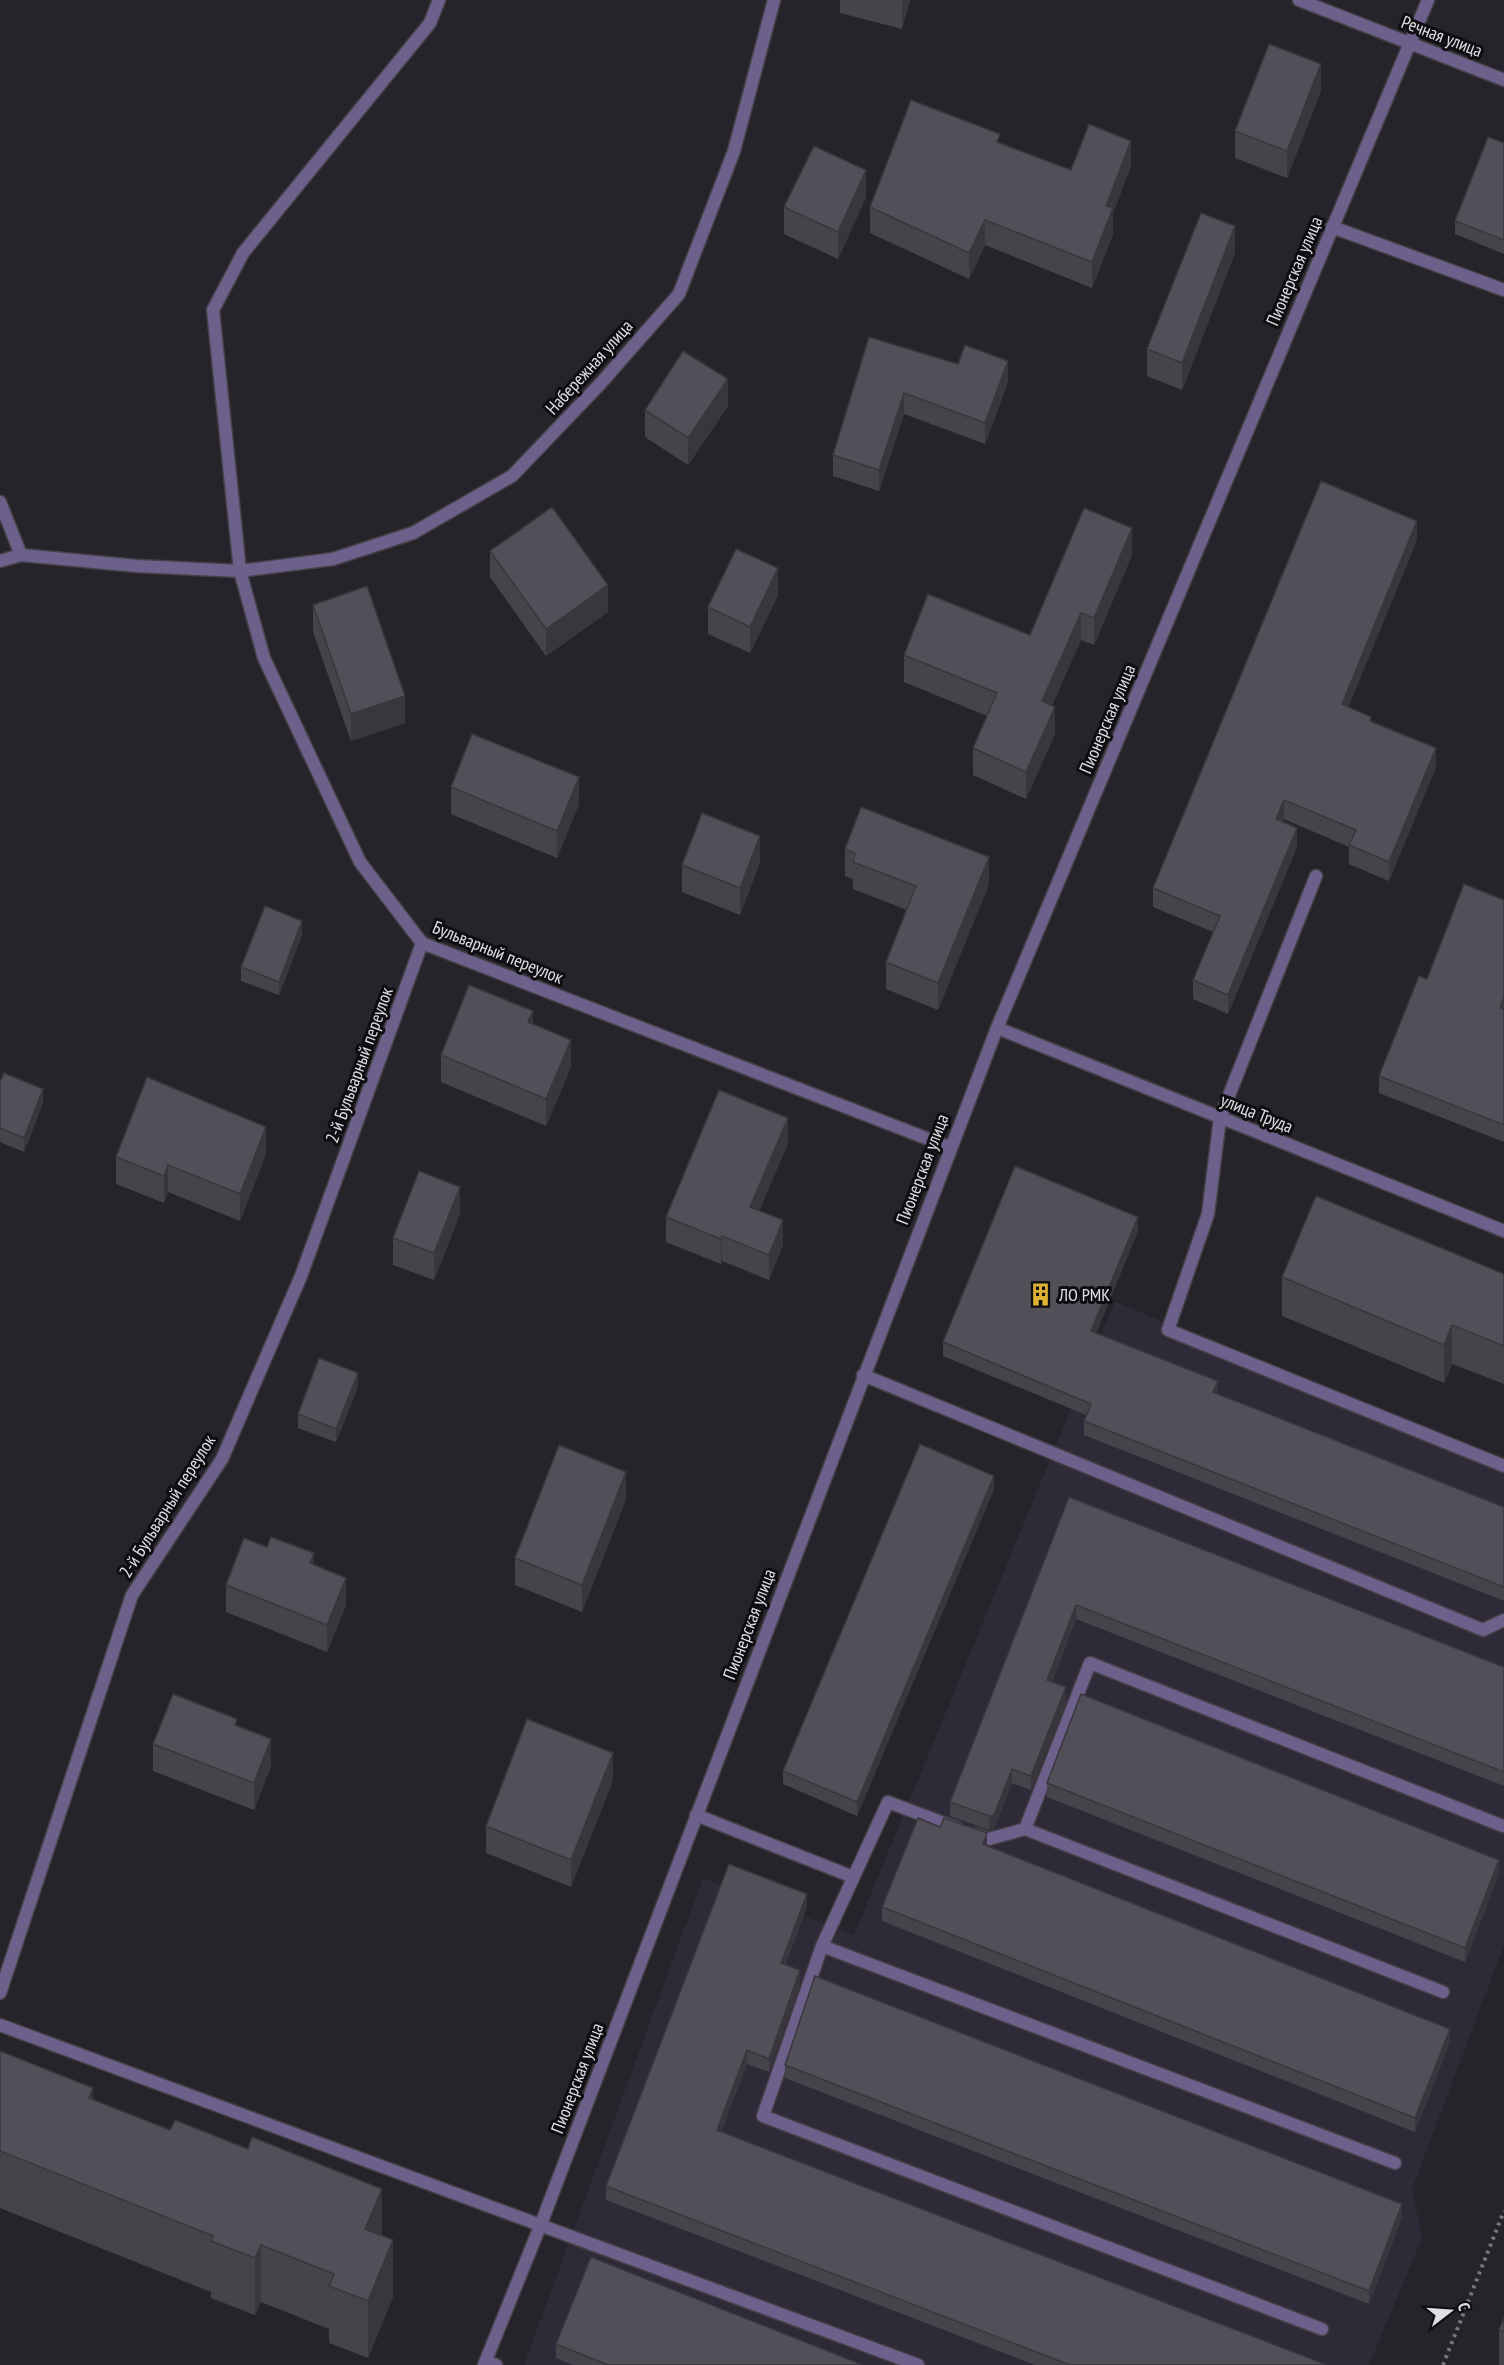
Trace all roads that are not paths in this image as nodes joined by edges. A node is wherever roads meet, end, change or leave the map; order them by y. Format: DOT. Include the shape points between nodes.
graph roads {
  1 [pos="439,0"];
  2 [pos="774,0"];
  3 [pos="1299,0"];
  4 [pos="1428,0"];
  5 [pos="1410,43"];
  6 [pos="1504,80"];
  7 [pos="1332,227"];
  8 [pos="1504,290"];
  9 [pos="0,502"];
  10 [pos="21,555"];
  11 [pos="0,561"];
  12 [pos="240,571"];
  13 [pos="1316,876"];
  14 [pos="422,943"];
  15 [pos="997,1028"];
  16 [pos="1220,1118"];
  17 [pos="949,1148"];
  18 [pos="1504,1231"];
  19 [pos="863,1375"];
  20 [pos="1504,1466"];
  21 [pos="1504,1620"];
  22 [pos="696,1815"];
  23 [pos="1503,1826"];
  24 [pos="1025,1828"];
  25 [pos="854,1877"];
  26 [pos="822,1946"];
  27 [pos="1443,1992"];
  28 [pos="0,1993"];
  29 [pos="0,2025"];
  30 [pos="1395,2163"];
  31 [pos="541,2224"];
  32 [pos="1322,2329"];
  33 [pos="489,2364"];
  34 [pos="918,2365"];
  1 -- 12 [label="street, Бульварный переулок" via="430,23 243,253 213,310"];
  2 -- 12 [label="street, Набережная улица" via="735,151 679,294 601,383 512,476 413,533 333,559"];
  3 -- 5 [label="street, Речная улица"];
  4 -- 5 [label="street, Пионерская улица"];
  5 -- 6 [label="street, Речная улица"];
  5 -- 7 [label="street, Пионерская улица"];
  7 -- 8 [label="street"];
  7 -- 15 [label="street, Пионерская улица"];
  9 -- 10 [label="street"];
  10 -- 11 [label="street"];
  10 -- 12 [label="street, Набережная улица"];
  12 -- 14 [label="street, Бульварный переулок" via="264,658 360,862"];
  13 -- 16 [label="street"];
  14 -- 17 [label="street, Бульварный переулок"];
  14 -- 28 [label="street, 2-й Бульварный переулок" via="301,1276 222,1459 132,1595"];
  15 -- 16 [label="street, улица Труда"];
  15 -- 17 [label="street, Пионерская улица"];
  16 -- 18 [label="street, улица Труда"];
  16 -- 20 [label="street" via="1208,1214 1168,1330"];
  17 -- 19 [label="street, Пионерская улица"];
  19 -- 21 [label="street" via="1483,1630"];
  19 -- 22 [label="street, Пионерская улица"];
  22 -- 25 [label="street"];
  22 -- 31 [label="street, Пионерская улица"];
  23 -- 24 [label="street" via="1089,1664"];
  24 -- 25 [label="street" via="989,1839 888,1802"];
  24 -- 27 [label="street"];
  25 -- 26 [label="street"];
  26 -- 30 [label="street"];
  26 -- 32 [label="street" via="763,2116"];
  29 -- 31 [label="street"];
  31 -- 33 [label="street, Пионерская улица"];
  31 -- 34 [label="street"];
}
